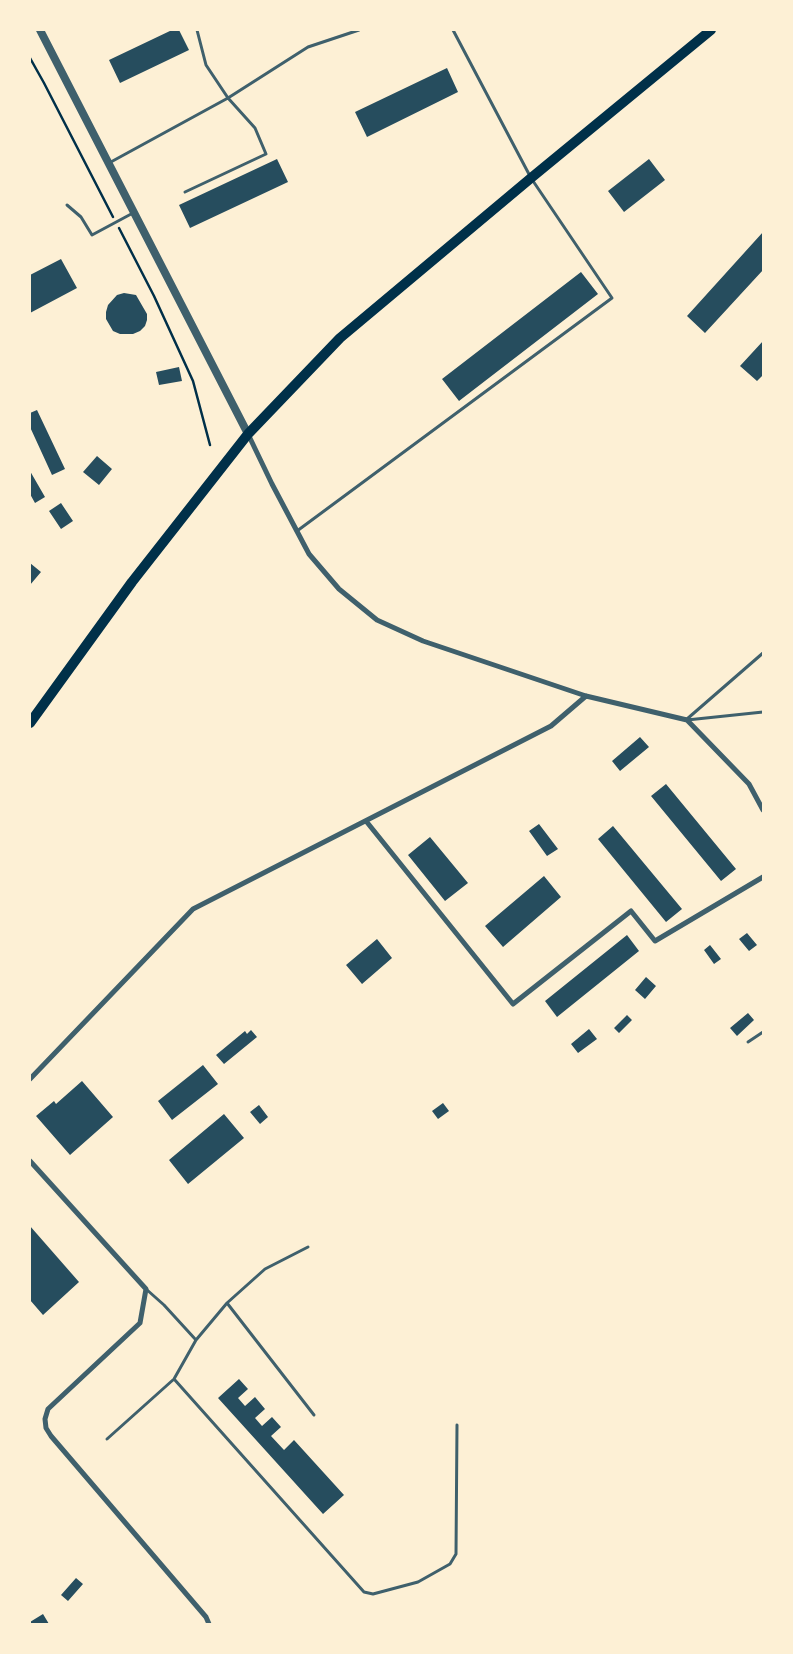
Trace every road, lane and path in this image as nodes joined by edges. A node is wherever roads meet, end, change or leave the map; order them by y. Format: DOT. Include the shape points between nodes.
graph roads {
  1 [pos="40,30"];
  2 [pos="197,30"];
  3 [pos="359,30"];
  4 [pos="453,30"];
  5 [pos="711,30"];
  6 [pos="30,58"];
  7 [pos="228,98"];
  8 [pos="108,163"];
  9 [pos="531,178"];
  10 [pos="185,192"];
  11 [pos="67,204"];
  12 [pos="134,213"];
  13 [pos="116,222"];
  14 [pos="248,434"];
  15 [pos="210,444"];
  16 [pos="297,531"];
  17 [pos="763,653"];
  18 [pos="586,696"];
  19 [pos="763,712"];
  20 [pos="687,720"];
  21 [pos="30,723"];
  22 [pos="763,810"];
  23 [pos="366,820"];
  24 [pos="763,876"];
  25 [pos="763,1032"];
  26 [pos="748,1042"];
  27 [pos="30,1079"];
  28 [pos="30,1161"];
  29 [pos="308,1247"];
  30 [pos="146,1289"];
  31 [pos="227,1303"];
  32 [pos="196,1340"];
  33 [pos="174,1379"];
  34 [pos="314,1415"];
  35 [pos="457,1425"];
  36 [pos="106,1439"];
  37 [pos="209,1624"];
  1 -- 8 [label="street"];
  2 -- 7 [label="lane" via="206,65"];
  3 -- 7 [label="lane" via="308,47"];
  4 -- 9 [label="lane"];
  5 -- 9 [label="main road"];
  6 -- 13 [label="path"];
  7 -- 8 [label="lane"];
  7 -- 10 [label="lane" via="255,128 266,154"];
  8 -- 12 [label="street"];
  9 -- 14 [label="main road" via="340,338"];
  9 -- 16 [label="lane" via="612,298"];
  11 -- 13 [label="lane" via="81,217 92,235"];
  12 -- 13 [label="lane"];
  12 -- 14 [label="street"];
  13 -- 15 [label="path" via="193,381"];
  14 -- 16 [label="street"];
  14 -- 21 [label="main road" via="132,582"];
  16 -- 18 [label="street" via="309,554 339,589 377,620 423,641"];
  17 -- 20 [label="lane"];
  18 -- 20 [label="street"];
  18 -- 23 [label="street" via="552,726"];
  19 -- 20 [label="lane"];
  20 -- 22 [label="street" via="749,784"];
  23 -- 24 [label="street" via="513,1004 631,911 655,941"];
  23 -- 27 [label="street" via="194,909"];
  25 -- 26 [label="lane"];
  28 -- 30 [label="street"];
  29 -- 31 [label="lane" via="265,1270"];
  30 -- 32 [label="lane"];
  30 -- 37 [label="street" via="140,1323 48,1409 46,1428"];
  31 -- 32 [label="lane"];
  31 -- 34 [label="lane"];
  32 -- 33 [label="lane"];
  33 -- 35 [label="lane" via="364,1592 373,1594 418,1582 450,1564 456,1554"];
  33 -- 36 [label="lane"];
}
